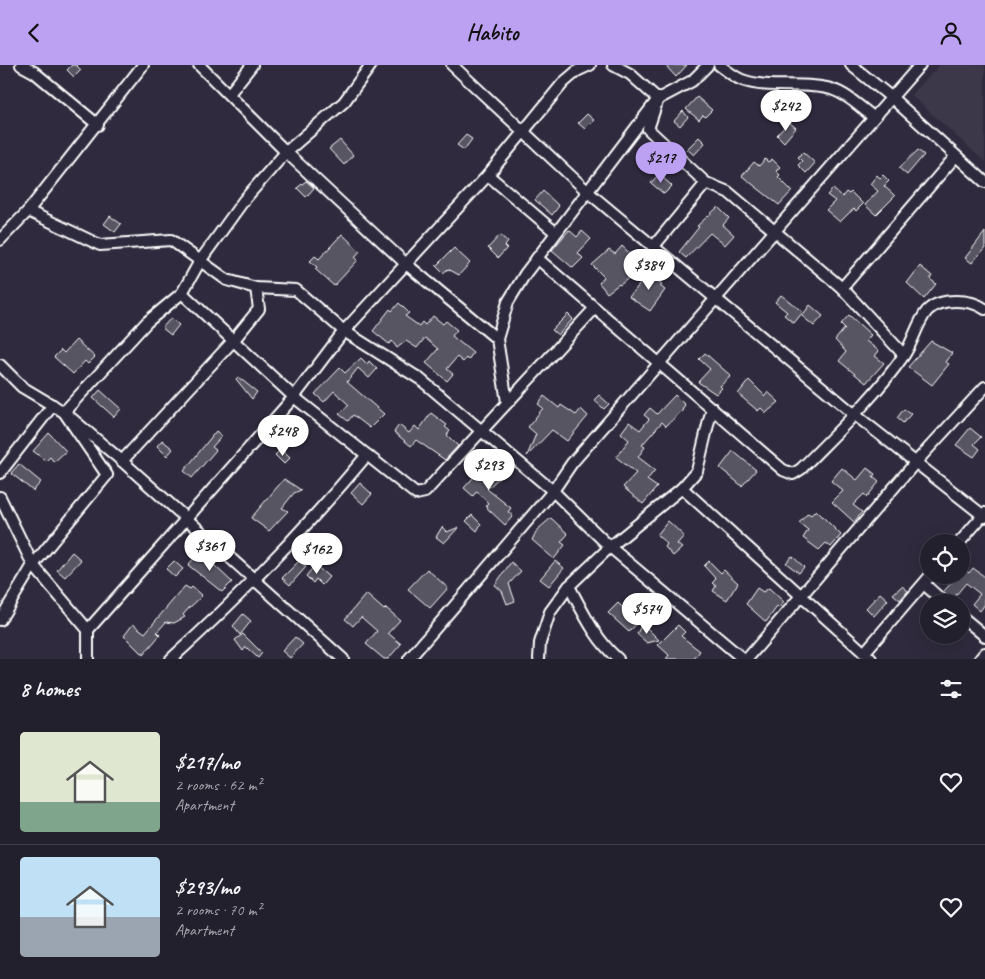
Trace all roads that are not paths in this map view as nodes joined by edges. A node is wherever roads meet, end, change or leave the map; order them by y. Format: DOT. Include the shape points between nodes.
graph roads {
  1 [pos="21,65"];
  2 [pos="143,65"];
  3 [pos="199,65"];
  4 [pos="252,65"];
  5 [pos="371,65"];
  6 [pos="452,65"];
  7 [pos="590,65"];
  8 [pos="613,65"];
  9 [pos="708,65"];
  10 [pos="719,65"];
  11 [pos="851,65"];
  12 [pos="920,65"];
  13 [pos="36,69"];
  14 [pos="229,94"];
  15 [pos="892,98"];
  16 [pos="658,99"];
  17 [pos="873,117"];
  18 [pos="98,125"];
  19 [pos="522,131"];
  20 [pos="286,152"];
  21 [pos="955,157"];
  22 [pos="488,175"];
  23 [pos="985,182"];
  24 [pos="706,183"];
  25 [pos="588,191"];
  26 [pos="28,211"];
  27 [pos="774,230"];
  28 [pos="555,232"];
  29 [pos="0,240"];
  30 [pos="654,246"];
  31 [pos="537,258"];
  32 [pos="200,261"];
  33 [pos="405,263"];
  34 [pos="256,287"];
  35 [pos="842,288"];
  36 [pos="182,293"];
  37 [pos="717,299"];
  38 [pos="595,308"];
  39 [pos="985,309"];
  40 [pos="344,331"];
  41 [pos="497,339"];
  42 [pos="233,341"];
  43 [pos="904,355"];
  44 [pos="660,362"];
  45 [pos="0,365"];
  46 [pos="985,387"];
  47 [pos="294,397"];
  48 [pos="507,402"];
  49 [pos="53,405"];
  50 [pos="712,408"];
  51 [pos="64,411"];
  52 [pos="854,414"];
  53 [pos="481,431"];
  54 [pos="367,455"];
  55 [pos="122,461"];
  56 [pos="915,463"];
  57 [pos="0,473"];
  58 [pos="682,488"];
  59 [pos="553,491"];
  60 [pos="0,497"];
  61 [pos="984,515"];
  62 [pos="186,517"];
  63 [pos="967,534"];
  64 [pos="610,547"];
  65 [pos="33,565"];
  66 [pos="254,580"];
  67 [pos="924,584"];
  68 [pos="569,586"];
  69 [pos="935,594"];
  70 [pos="801,596"];
  71 [pos="0,620"];
  72 [pos="970,624"];
  73 [pos="88,630"];
  74 [pos="985,636"];
  75 [pos="985,653"];
  76 [pos="868,656"];
  77 [pos="88,659"];
  78 [pos="171,659"];
  79 [pos="343,659"];
  80 [pos="409,659"];
  81 [pos="540,659"];
  82 [pos="618,659"];
  83 [pos="745,659"];
  84 [pos="980,659"];
  1 -- 13 [label="street"];
  2 -- 18 [label="street"];
  3 -- 14 [label="street"];
  4 -- 14 [label="street"];
  5 -- 20 [label="street" via="344,102"];
  6 -- 19 [label="street"];
  7 -- 19 [label="street" via="563,83"];
  8 -- 16 [label="street" via="630,74"];
  9 -- 16 [label="street" via="692,81"];
  10 -- 17 [label="street" via="740,80 831,89"];
  11 -- 15 [label="street"];
  12 -- 15 [label="street"];
  13 -- 18 [label="street"];
  14 -- 20 [label="street"];
  15 -- 17 [label="street"];
  15 -- 21 [label="street"];
  16 -- 24 [label="street" via="648,129"];
  16 -- 25 [label="street"];
  17 -- 27 [label="street"];
  18 -- 26 [label="street"];
  19 -- 22 [label="street"];
  19 -- 25 [label="street"];
  20 -- 32 [label="street" via="244,200"];
  20 -- 33 [label="street"];
  21 -- 23 [label="street"];
  21 -- 35 [label="street"];
  22 -- 28 [label="street"];
  22 -- 33 [label="street"];
  24 -- 27 [label="street" via="728,192"];
  24 -- 30 [label="street"];
  25 -- 28 [label="street"];
  25 -- 30 [label="street"];
  26 -- 29 [label="street"];
  26 -- 32 [label="street" via="100,245 171,240"];
  27 -- 35 [label="street"];
  27 -- 37 [label="street"];
  28 -- 31 [label="street"];
  30 -- 37 [label="street"];
  31 -- 38 [label="street"];
  31 -- 41 [label="street" via="508,302"];
  32 -- 34 [label="street" via="227,280"];
  32 -- 36 [label="street"];
  33 -- 40 [label="street"];
  33 -- 41 [label="street"];
  34 -- 40 [label="street" via="296,290"];
  34 -- 42 [label="street" via="259,309"];
  35 -- 43 [label="street"];
  36 -- 42 [label="street"];
  36 -- 51 [label="street" via="147,323"];
  37 -- 44 [label="street"];
  37 -- 52 [label="street"];
  38 -- 44 [label="street"];
  38 -- 48 [label="street"];
  39 -- 43 [label="street" via="963,301 937,304 927,311"];
  40 -- 47 [label="street"];
  40 -- 53 [label="street" via="420,379"];
  41 -- 48 [label="street"];
  42 -- 47 [label="street"];
  42 -- 55 [label="street"];
  43 -- 52 [label="street"];
  44 -- 50 [label="street"];
  44 -- 59 [label="street" via="572,463"];
  45 -- 49 [label="street" via="22,387"];
  46 -- 56 [label="street"];
  47 -- 54 [label="street"];
  47 -- 62 [label="street"];
  48 -- 53 [label="street"];
  49 -- 51 [label="street"];
  49 -- 57 [label="street"];
  50 -- 52 [label="street" via="783,471 793,474"];
  50 -- 58 [label="street" via="697,471"];
  51 -- 55 [label="street"];
  51 -- 65 [label="street" via="107,475"];
  52 -- 56 [label="street"];
  53 -- 54 [label="street" via="421,494 416,494"];
  53 -- 59 [label="street"];
  54 -- 66 [label="street" via="319,513"];
  55 -- 62 [label="street"];
  56 -- 61 [label="street"];
  56 -- 70 [label="street"];
  58 -- 64 [label="street"];
  58 -- 70 [label="street"];
  59 -- 64 [label="street"];
  59 -- 80 [label="street"];
  60 -- 65 [label="street"];
  61 -- 63 [label="street"];
  62 -- 66 [label="street"];
  62 -- 73 [label="street"];
  64 -- 68 [label="street"];
  64 -- 83 [label="street"];
  65 -- 71 [label="street"];
  65 -- 73 [label="street"];
  66 -- 78 [label="street"];
  66 -- 79 [label="street"];
  67 -- 69 [label="street"];
  67 -- 76 [label="street"];
  68 -- 81 [label="street" via="550,612 540,643"];
  68 -- 82 [label="street" via="592,629"];
  70 -- 76 [label="street"];
  70 -- 83 [label="street"];
  72 -- 74 [label="street"];
  73 -- 77 [label="street"];
  75 -- 84 [label="street"];
}
